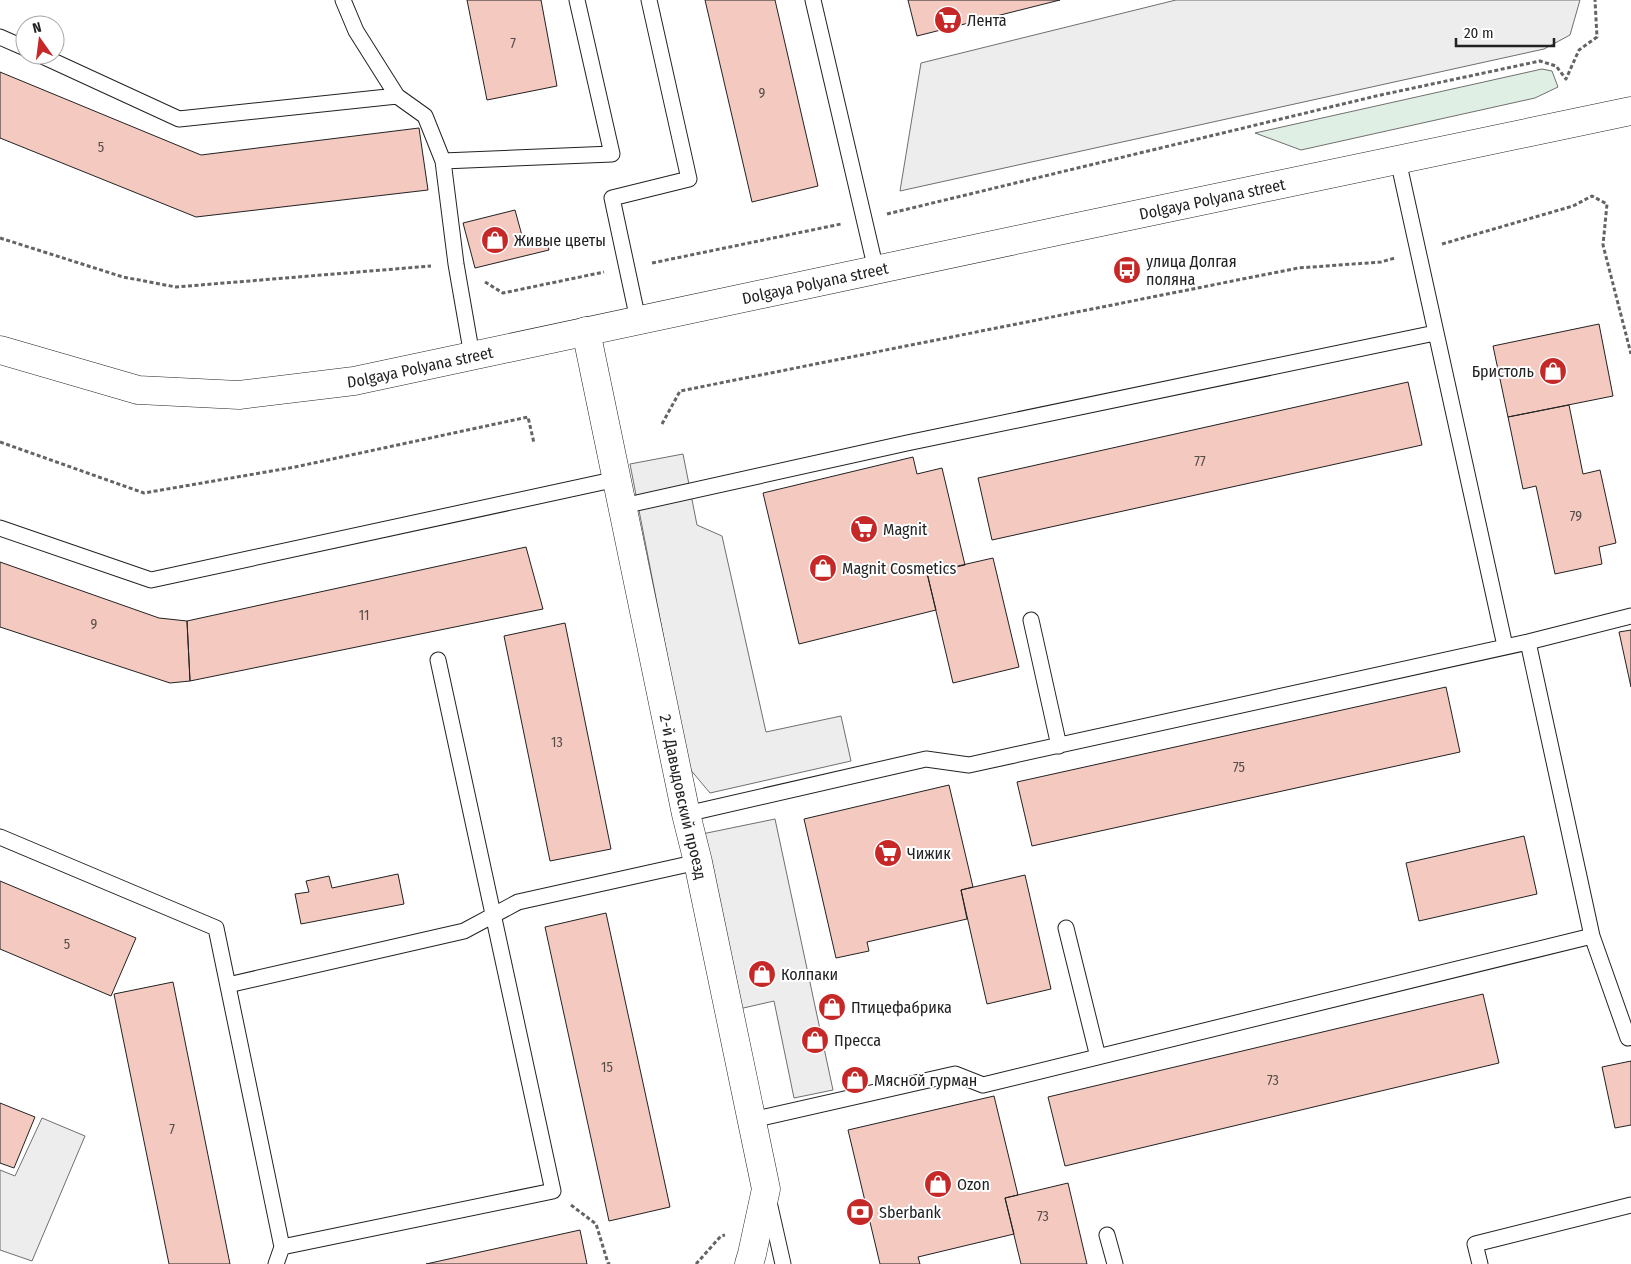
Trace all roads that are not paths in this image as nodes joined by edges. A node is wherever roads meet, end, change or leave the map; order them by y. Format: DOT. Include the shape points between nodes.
graph roads {
  1 [pos="343,0"];
  2 [pos="577,0"];
  3 [pos="649,0"];
  4 [pos="814,0"];
  5 [pos="0,37"];
  6 [pos="15,44"];
  7 [pos="62,65"];
  8 [pos="397,96"];
  9 [pos="1631,111"];
  10 [pos="1398,160"];
  11 [pos="442,161"];
  12 [pos="876,270"];
  13 [pos="638,320"];
  14 [pos="586,331"];
  15 [pos="1435,333"];
  16 [pos="0,350"];
  17 [pos="472,356"];
  18 [pos="617,479"];
  19 [pos="623,506"];
  20 [pos="0,528"];
  21 [pos="1631,616"];
  22 [pos="1031,620"];
  23 [pos="1528,642"];
  24 [pos="1506,646"];
  25 [pos="438,660"];
  26 [pos="1059,746"];
  27 [pos="686,814"];
  28 [pos="0,837"];
  29 [pos="698,862"];
  30 [pos="493,916"];
  31 [pos="1066,928"];
  32 [pos="1592,936"];
  33 [pos="228,985"];
  34 [pos="1628,1038"];
  35 [pos="1098,1057"];
  36 [pos="752,1120"];
  37 [pos="766,1189"];
  38 [pos="1631,1205"];
  39 [pos="1107,1235"];
  40 [pos="282,1247"];
  41 [pos="276,1264"];
  42 [pos="749,1264"];
  43 [pos="783,1264"];
  44 [pos="1115,1264"];
  45 [pos="1480,1264"];
  1 -- 8 [label="lane" via="356,31"];
  2 -- 11 [label="lane" via="612,154"];
  3 -- 13 [label="lane" via="689,179 612,198"];
  4 -- 12 [label="lane"];
  5 -- 6 [label="lane"];
  7 -- 8 [label="lane" via="179,119"];
  8 -- 11 [label="lane" via="425,116"];
  9 -- 10 [label="main road, Dolgaya Polyana street"];
  10 -- 12 [label="main road, Dolgaya Polyana street"];
  10 -- 15 [label="lane"];
  11 -- 17 [label="lane"];
  12 -- 13 [label="main road, Dolgaya Polyana street"];
  13 -- 14 [label="main road, Dolgaya Polyana street"];
  14 -- 17 [label="main road, Dolgaya Polyana street"];
  14 -- 18 [label="main road, 2-й Давыдовский проезд"];
  15 -- 19 [label="lane"];
  15 -- 24 [label="lane"];
  16 -- 17 [label="main road, Dolgaya Polyana street" via="138,390 239,395 354,381"];
  18 -- 19 [label="main road, 2-й Давыдовский проезд"];
  18 -- 20 [label="lane" via="151,580"];
  19 -- 27 [label="main road, 2-й Давыдовский проезд"];
  21 -- 23 [label="lane"];
  22 -- 26 [label="lane"];
  23 -- 24 [label="lane"];
  23 -- 32 [label="lane"];
  24 -- 26 [label="lane"];
  25 -- 30 [label="lane"];
  26 -- 27 [label="lane" via="969,765 926,759"];
  27 -- 29 [label="main road, 2-й Давыдовский проезд"];
  28 -- 33 [label="lane" via="216,928"];
  29 -- 30 [label="lane" via="518,902"];
  29 -- 36 [label="main road, 2-й Давыдовский проезд"];
  30 -- 33 [label="lane" via="464,931"];
  30 -- 40 [label="lane" via="553,1191"];
  31 -- 35 [label="lane"];
  32 -- 34 [label="lane"];
  32 -- 35 [label="lane"];
  33 -- 40 [label="lane"];
  35 -- 36 [label="lane" via="983,1086 955,1074"];
  36 -- 37 [label="main road, 2-й Давыдовский проезд"];
  37 -- 42 [label="main road, 2-й Давыдовский проезд"];
  37 -- 43 [label="lane"];
  38 -- 45 [label="lane" via="1475,1244"];
  39 -- 44 [label="lane"];
  40 -- 41 [label="lane"];
}
